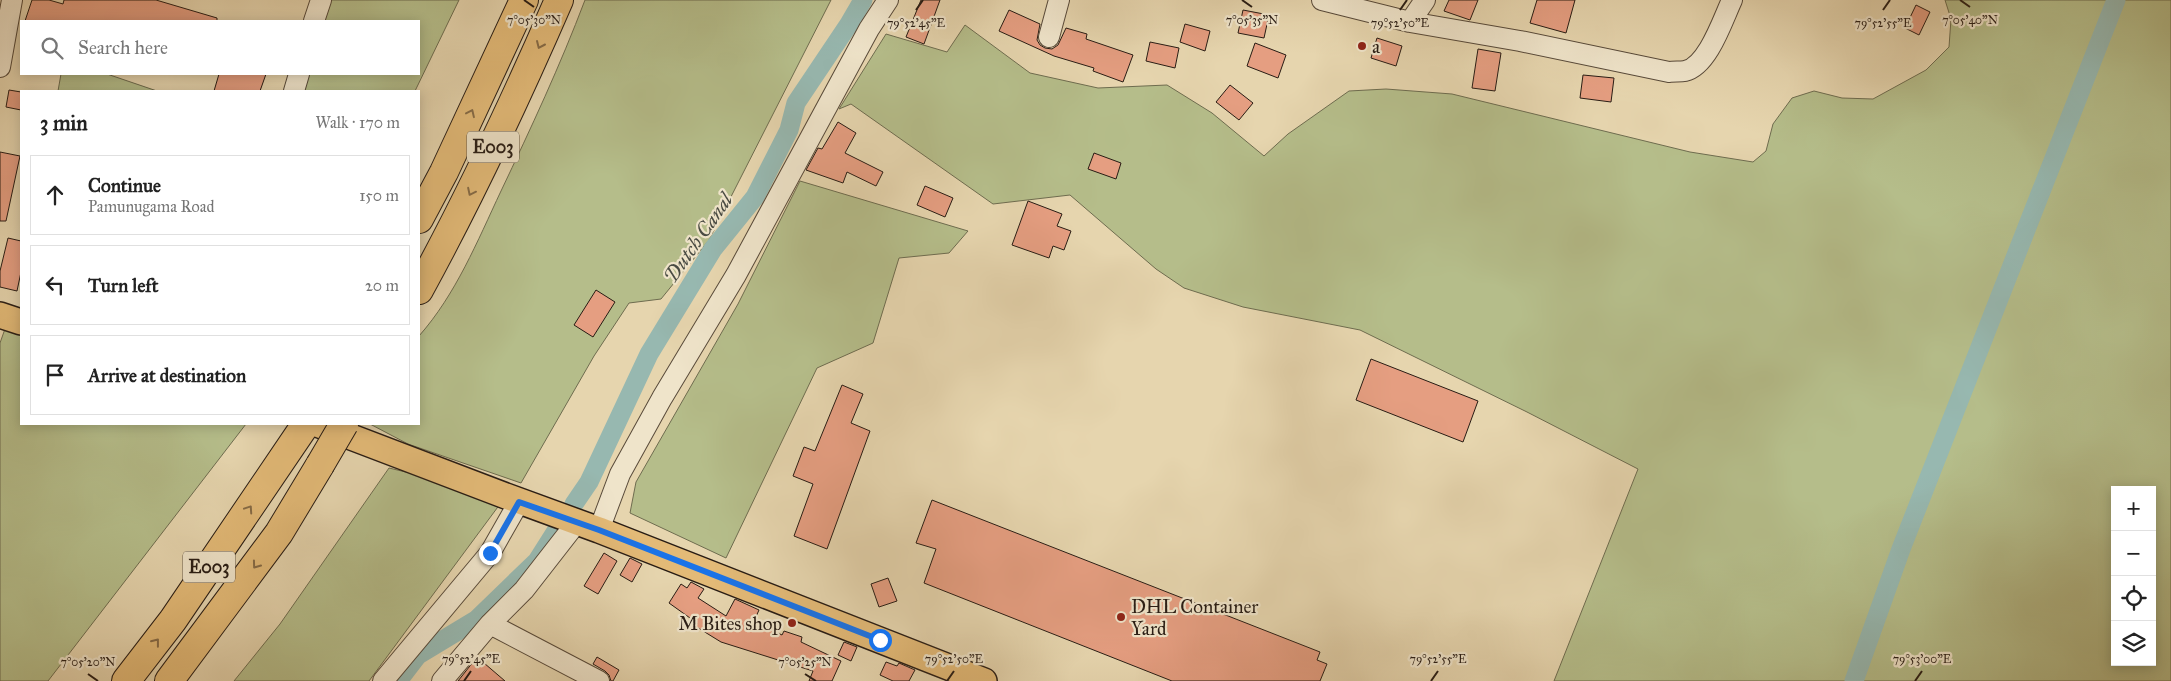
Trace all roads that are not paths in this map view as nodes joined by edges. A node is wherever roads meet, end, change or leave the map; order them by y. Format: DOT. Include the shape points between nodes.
graph roads {
  1 [pos="12,0"];
  2 [pos="321,0"];
  3 [pos="524,0"];
  4 [pos="559,0"];
  5 [pos="888,0"];
  6 [pos="1059,0"];
  7 [pos="1322,0"];
  8 [pos="1425,0"];
  9 [pos="1732,0"];
  10 [pos="314,20"];
  11 [pos="1410,22"];
  12 [pos="1049,37"];
  13 [pos="0,66"];
  14 [pos="299,75"];
  15 [pos="294,90"];
  16 [pos="420,217"];
  17 [pos="420,288"];
  18 [pos="0,315"];
  19 [pos="20,322"];
  20 [pos="305,425"];
  21 [pos="320,425"];
  22 [pos="343,425"];
  23 [pos="519,502"];
  24 [pos="588,526"];
  25 [pos="490,624"];
  26 [pos="126,681"];
  27 [pos="169,681"];
  28 [pos="384,681"];
  29 [pos="442,681"];
  30 [pos="599,681"];
  31 [pos="984,681"];
  1 -- 13 [label="street"];
  2 -- 10 [label="street"];
  16 -- 3 [label="highway, E003, one-way"];
  4 -- 17 [label="highway, E003, one-way" via="514,103"];
  5 -- 24 [label="street" via="868,29 736,275"];
  6 -- 12 [label="street"];
  7 -- 11 [label="street"];
  8 -- 11 [label="street"];
  9 -- 11 [label="street" via="1709,49 1696,65 1686,71 1669,72"];
  14 -- 15 [label="street"];
  18 -- 19 [label="main road"];
  26 -- 20 [label="highway, E003, one-way" via="173,620"];
  21 -- 23 [label="main road"];
  22 -- 27 [label="highway, E003, one-way, bridge" via="279,533"];
  23 -- 24 [label="main road"];
  23 -- 28 [label="street" via="490,553"];
  24 -- 25 [label="street"];
  24 -- 31 [label="main road"];
  25 -- 29 [label="street"];
  25 -- 30 [label="street"];
}
